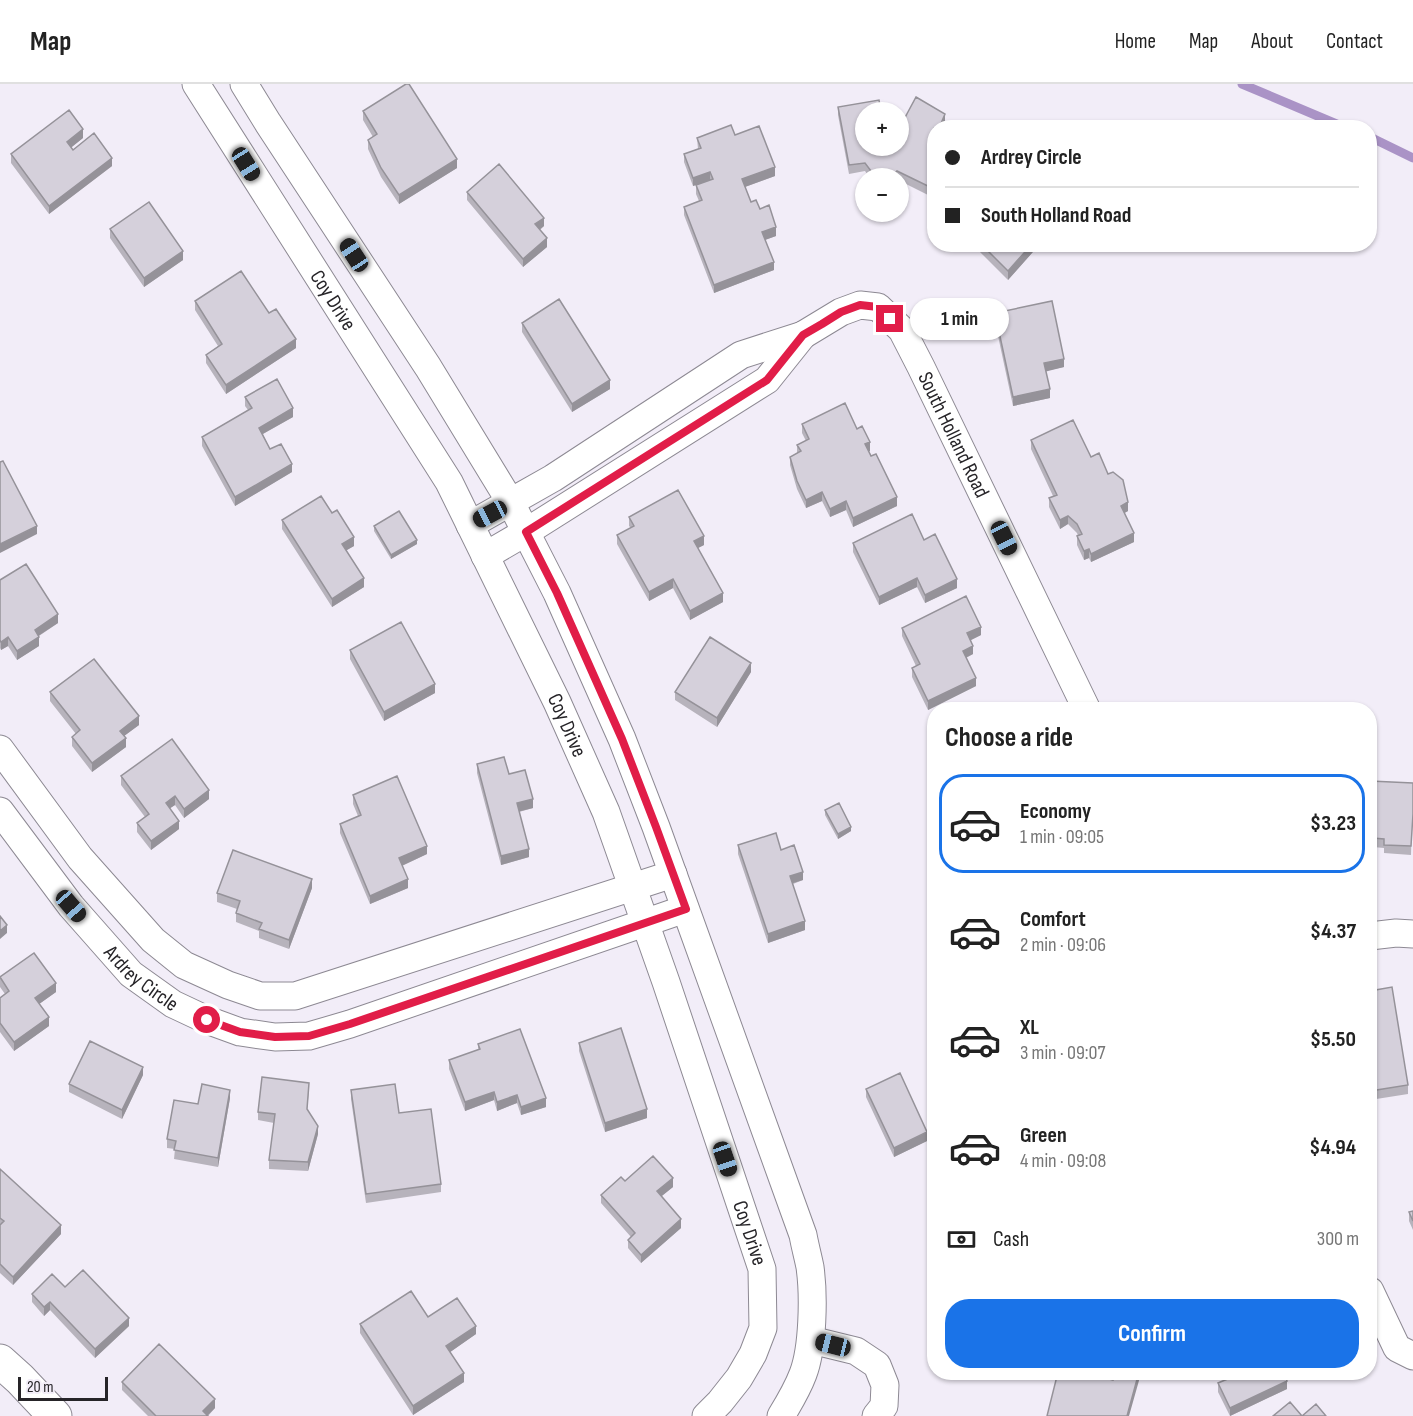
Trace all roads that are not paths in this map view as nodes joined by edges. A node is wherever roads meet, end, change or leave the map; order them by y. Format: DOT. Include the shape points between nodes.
graph roads {
  1 [pos="196,84"];
  2 [pos="244,84"];
  3 [pos="803,335"];
  4 [pos="511,503"];
  5 [pos="470,525"];
  6 [pos="526,532"];
  7 [pos="485,555"];
  8 [pos="1083,702"];
  9 [pos="0,749"];
  10 [pos="0,811"];
  11 [pos="673,874"];
  12 [pos="632,887"];
  13 [pos="686,909"];
  14 [pos="644,923"];
  15 [pos="1413,934"];
  16 [pos="1377,935"];
  17 [pos="1377,1306"];
  18 [pos="811,1340"];
  19 [pos="1413,1356"];
  20 [pos="0,1361"];
  21 [pos="784,1415"];
  22 [pos="55,1416"];
  23 [pos="706,1416"];
  24 [pos="876,1416"];
  1 -- 5 [label="street, Coy Drive" via="449,482"];
  2 -- 4 [label="street, Coy Drive" via="428,367"];
  3 -- 4 [label="street, South Holland Road" via="741,355"];
  3 -- 6 [label="street, South Holland Road" via="767,380"];
  3 -- 8 [label="street, South Holland Road" via="860,305 878,307 902,330"];
  4 -- 5 [label="street, South Holland Road"];
  4 -- 6 [label="street, Coy Drive"];
  5 -- 7 [label="street, Coy Drive"];
  6 -- 7 [label="street, South Holland Road"];
  6 -- 11 [label="street, Coy Drive" via="622,739"];
  7 -- 12 [label="street, Coy Drive" via="606,812"];
  9 -- 12 [label="street, Ardrey Circle" via="80,858 153,940 184,965 260,996 295,996"];
  10 -- 14 [label="street, Ardrey Circle" via="71,906 130,974 173,1004 240,1032 309,1036"];
  11 -- 12 [label="street, Ardrey Circle"];
  11 -- 13 [label="street, Coy Drive"];
  12 -- 14 [label="street, Coy Drive"];
  13 -- 14 [label="street, Ardrey Circle"];
  13 -- 18 [label="street, Coy Drive" via="803,1235 810,1268"];
  14 -- 23 [label="street, Coy Drive" via="762,1269 763,1328 739,1378"];
  15 -- 16 [label="street"];
  17 -- 19 [label="street" via="1397,1348"];
  18 -- 21 [label="street, Coy Drive" via="803,1373"];
  18 -- 24 [label="street" via="856,1351 877,1365 885,1385 884,1406"];
  20 -- 22 [label="street"];
}
